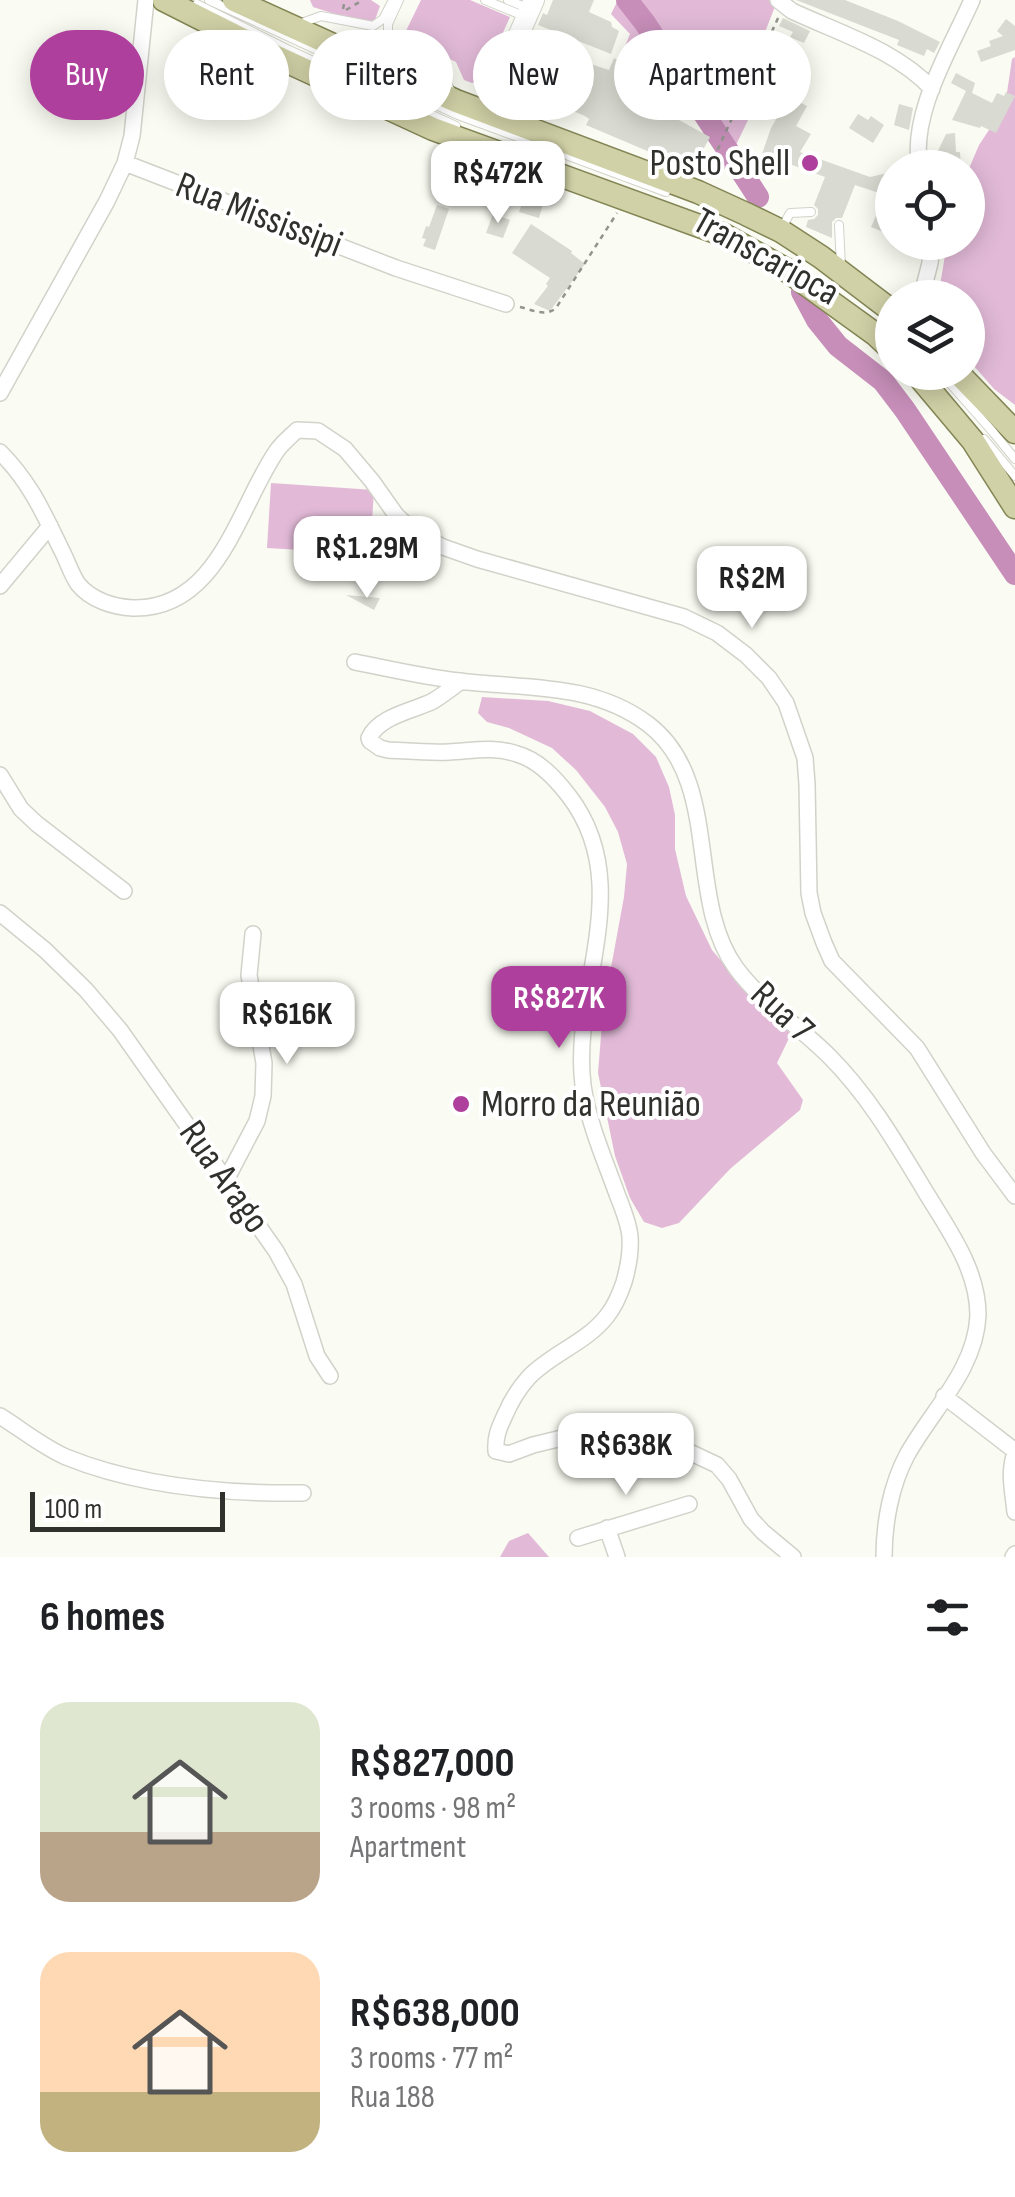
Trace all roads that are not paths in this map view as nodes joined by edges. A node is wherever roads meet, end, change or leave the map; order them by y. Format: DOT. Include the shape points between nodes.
graph roads {
  1 [pos="146,0"];
  2 [pos="164,0"];
  3 [pos="189,0"];
  4 [pos="209,0"];
  5 [pos="234,0"];
  6 [pos="396,0"];
  7 [pos="485,0"];
  8 [pos="508,0"];
  9 [pos="972,0"];
  10 [pos="781,3"];
  11 [pos="530,8"];
  12 [pos="292,28"];
  13 [pos="932,89"];
  14 [pos="473,98"];
  15 [pos="462,103"];
  16 [pos="473,107"];
  17 [pos="504,120"];
  18 [pos="472,132"];
  19 [pos="504,144"];
  20 [pos="918,150"];
  21 [pos="125,163"];
  22 [pos="668,193"];
  23 [pos="704,200"];
  24 [pos="812,212"];
  25 [pos="840,225"];
  26 [pos="752,228"];
  27 [pos="780,231"];
  28 [pos="798,254"];
  29 [pos="841,272"];
  30 [pos="875,303"];
  31 [pos="506,304"];
  32 [pos="875,306"];
  33 [pos="875,325"];
  34 [pos="875,336"];
  35 [pos="931,390"];
  36 [pos="941,390"];
  37 [pos="956,390"];
  38 [pos="974,390"];
  39 [pos="0,393"];
  40 [pos="1015,432"];
  41 [pos="0,452"];
  42 [pos="1015,459"];
  43 [pos="1015,476"];
  44 [pos="1015,507"];
  45 [pos="50,526"];
  46 [pos="0,586"];
  47 [pos="355,662"];
  48 [pos="461,681"];
  49 [pos="0,775"];
  50 [pos="124,891"];
  51 [pos="0,913"];
  52 [pos="253,934"];
  53 [pos="226,1182"];
  54 [pos="1015,1196"];
  55 [pos="330,1376"];
  56 [pos="944,1396"];
  57 [pos="0,1416"];
  58 [pos="1015,1452"];
  59 [pos="303,1493"];
  60 [pos="689,1504"];
  61 [pos="1015,1512"];
  62 [pos="607,1528"];
  63 [pos="578,1538"];
  64 [pos="617,1557"];
  65 [pos="793,1557"];
  66 [pos="884,1557"];
  1 -- 21 [label="street"];
  2 -- 34 [label="main road" via="433,129 724,235 823,295"];
  3 -- 18 [label="lane"];
  4 -- 22 [label="lane, Transcarioca" via="458,116"];
  5 -- 12 [label="main road"];
  6 -- 12 [label="lane" via="374,26 315,17"];
  6 -- 15 [label="lane" via="388,33 437,64"];
  7 -- 11 [label="lane"];
  8 -- 11 [label="lane"];
  9 -- 13 [label="street"];
  10 -- 13 [label="street" via="900,61"];
  12 -- 15 [label="main road"];
  13 -- 20 [label="street"];
  14 -- 15 [label="main road"];
  15 -- 16 [label="main road"];
  17 -- 23 [label="main road"];
  19 -- 33 [label="lane, Transcarioca" via="729,229 808,274"];
  21 -- 31 [label="street, Rua Mississipi"];
  21 -- 39 [label="street"];
  23 -- 26 [label="lane, Transcarioca"];
  23 -- 27 [label="main road"];
  24 -- 27 [label="lane" via="790,213"];
  25 -- 29 [label="lane"];
  27 -- 29 [label="main road"];
  28 -- 32 [label="lane, Transcarioca"];
  29 -- 30 [label="main road"];
  35 -- 44 [label="main road"];
  36 -- 43 [label="lane"];
  37 -- 42 [label="lane"];
  38 -- 40 [label="main road"];
  41 -- 45 [label="street" via="26,481"];
  45 -- 46 [label="street"];
  45 -- 54 [label="street" via="78,584 92,596 126,607 170,601 194,586 226,546 276,450 297,430 318,431 345,449 414,533 476,559 652,607 717,633 769,678 796,730 808,784 809,893 832,961 917,1048"];
  47 -- 48 [label="street, Rua 7"];
  48 -- 56 [label="street, Rua 7" via="590,696 637,717 670,748 695,804 722,946 764,998 856,1084 968,1266 978,1315 974,1342"];
  48 -- 65 [label="street" via="373,730 370,742 388,750 519,754 545,770 587,826 601,887 583,1088 630,1235 616,1304 594,1330 530,1376 495,1437 496,1451 607,1434 683,1449 717,1465 751,1519"];
  49 -- 50 [label="street" via="37,824"];
  51 -- 53 [label="street, Rua Arago" via="120,1030"];
  52 -- 53 [label="street" via="249,975 263,1096"];
  53 -- 55 [label="street, Rua Arago" via="294,1284"];
  56 -- 58 [label="street"];
  56 -- 66 [label="street, Rua 7" via="905,1458 892,1494"];
  57 -- 59 [label="street" via="63,1456 140,1479"];
  58 -- 61 [label="street"];
  60 -- 62 [label="street"];
  62 -- 63 [label="street"];
  62 -- 64 [label="street"];
}
